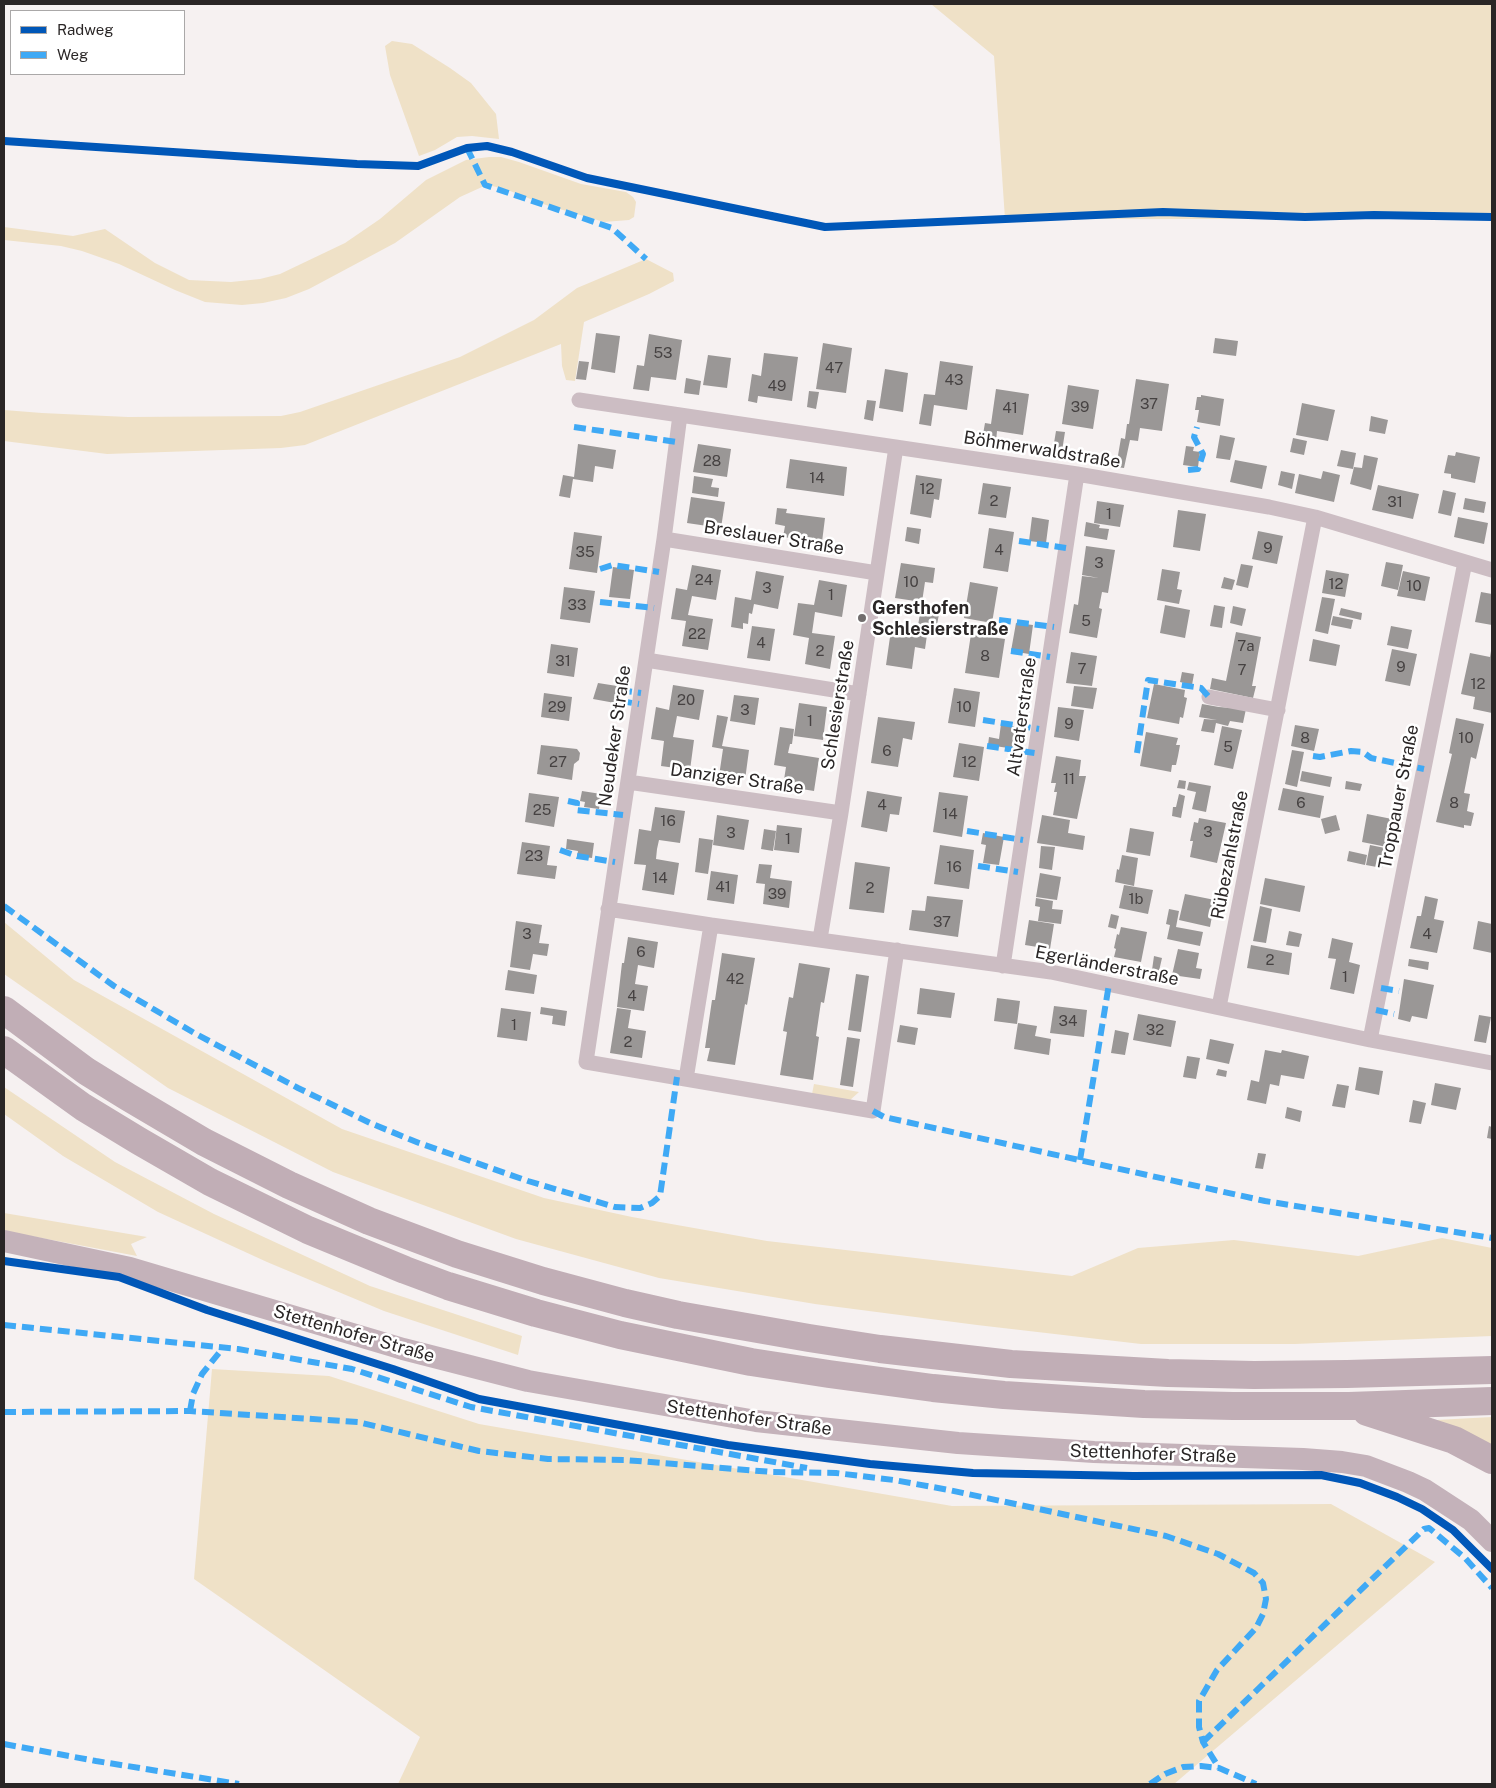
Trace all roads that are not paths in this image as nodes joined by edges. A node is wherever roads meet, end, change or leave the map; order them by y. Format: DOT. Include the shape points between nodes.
graph roads {
  1 [pos="579,400"];
  2 [pos="680,415"];
  3 [pos="896,447"];
  4 [pos="1077,474"];
  5 [pos="1315,517"];
  6 [pos="664,539"];
  7 [pos="1465,562"];
  8 [pos="1492,570"];
  9 [pos="877,573"];
  10 [pos="646,660"];
  11 [pos="859,694"];
  12 [pos="1209,697"];
  13 [pos="1278,710"];
  14 [pos="628,782"];
  15 [pos="841,813"];
  16 [pos="608,909"];
  17 [pos="711,925"];
  18 [pos="820,939"];
  19 [pos="897,950"];
  20 [pos="1003,966"];
  21 [pos="1219,1007"];
  22 [pos="4,1010"];
  23 [pos="1370,1040"];
  24 [pos="4,1050"];
  25 [pos="1492,1064"];
  26 [pos="686,1079"];
  27 [pos="4,1241"];
  28 [pos="1492,1370"];
  29 [pos="1492,1401"];
  30 [pos="1349,1406"];
  31 [pos="1492,1460"];
  32 [pos="1492,1541"];
  1 -- 2 [label="street, Böhmerwaldstraße"];
  2 -- 3 [label="street, Böhmerwaldstraße"];
  2 -- 6 [label="street, Neudeker Straße"];
  3 -- 4 [label="street, Böhmerwaldstraße"];
  3 -- 9 [label="street, Schlesierstraße"];
  4 -- 5 [label="street, Böhmerwaldstraße"];
  4 -- 20 [label="street, Altvaterstraße"];
  5 -- 7 [label="street, Böhmerwaldstraße"];
  5 -- 13 [label="street, Rübezahlstraße"];
  6 -- 9 [label="street, Breslauer Straße"];
  6 -- 10 [label="street, Neudeker Straße"];
  7 -- 8 [label="street, Böhmerwaldstraße"];
  7 -- 23 [label="street, Troppauer Straße"];
  9 -- 11 [label="street, Schlesierstraße"];
  10 -- 11 [label="street"];
  10 -- 14 [label="street, Neudeker Straße"];
  11 -- 15 [label="street, Schlesierstraße"];
  12 -- 13 [label="street"];
  13 -- 21 [label="street, Rübezahlstraße"];
  14 -- 15 [label="street, Danziger Straße"];
  14 -- 16 [label="street, Neudeker Straße"];
  15 -- 18 [label="street, Schlesierstraße"];
  16 -- 17 [label="street, Egerländerstraße"];
  16 -- 26 [label="street, Neudeker Straße" via="586,1062"];
  17 -- 18 [label="street, Egerländerstraße"];
  17 -- 26 [label="street"];
  18 -- 19 [label="street, Egerländerstraße"];
  19 -- 20 [label="street, Egerländerstraße"];
  19 -- 26 [label="street" via="873,1111"];
  20 -- 21 [label="street, Egerländerstraße" via="1052,972"];
  21 -- 23 [label="street, Egerländerstraße"];
  22 -- 28 [label="highway" via="86,1071 128,1097 204,1142 289,1185 369,1221 457,1254 625,1303 809,1338 1011,1364 1168,1373 1348,1374"];
  23 -- 25 [label="street, Egerländerstraße"];
  24 -- 30 [label="highway" via="84,1107 252,1204 422,1276 536,1313 751,1362 933,1388 1144,1404"];
  27 -- 32 [label="street, Stettenhofer Straße" via="130,1268 402,1349 528,1382 709,1413 958,1443 1094,1452 1304,1459 1366,1466 1425,1490 1471,1520"];
  29 -- 30 [label="highway"];
  30 -- 31 [label="highway" via="1454,1440"];
}
